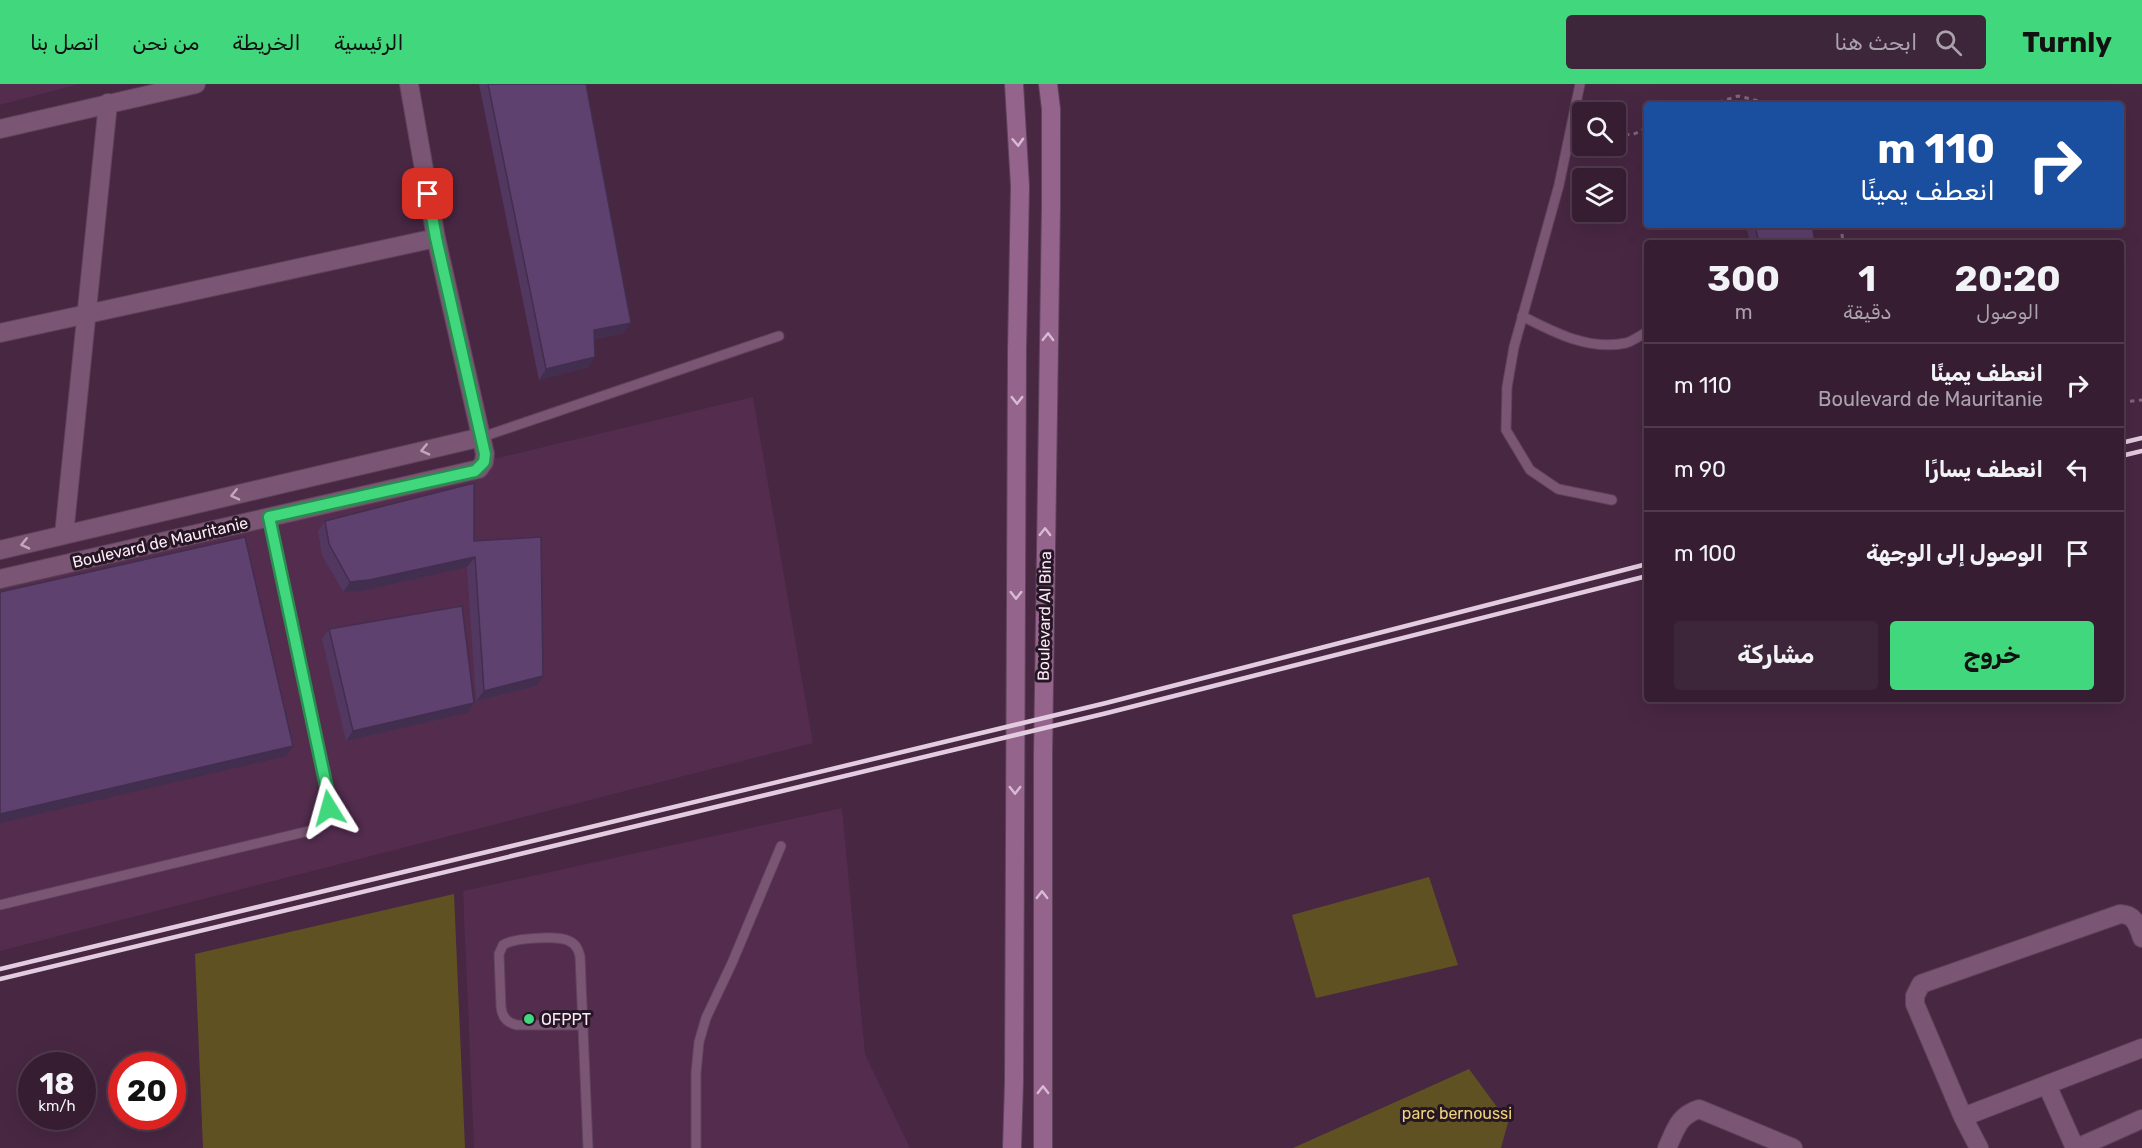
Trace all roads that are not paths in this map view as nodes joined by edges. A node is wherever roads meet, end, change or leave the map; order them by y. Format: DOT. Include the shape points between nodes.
graph roads {
  1 [pos="196,84"];
  2 [pos="409,84"];
  3 [pos="1014,84"];
  4 [pos="1048,84"];
  5 [pos="1580,84"];
  6 [pos="108,104"];
  7 [pos="0,129"];
  8 [pos="436,238"];
  9 [pos="86,314"];
  10 [pos="1522,316"];
  11 [pos="0,333"];
  12 [pos="1644,334"];
  13 [pos="779,336"];
  14 [pos="484,446"];
  15 [pos="1612,500"];
  16 [pos="269,517"];
  17 [pos="64,535"];
  18 [pos="0,550"];
  19 [pos="0,579"];
  20 [pos="781,846"];
  21 [pos="0,905"];
  22 [pos="2142,938"];
  23 [pos="582,1025"];
  24 [pos="2142,1048"];
  25 [pos="2047,1085"];
  26 [pos="1963,1117"];
  27 [pos="2142,1119"];
  28 [pos="588,1148"];
  29 [pos="696,1148"];
  30 [pos="1012,1148"];
  31 [pos="1043,1148"];
  32 [pos="1667,1148"];
  33 [pos="1793,1148"];
  34 [pos="1979,1148"];
  35 [pos="2076,1148"];
  1 -- 6 [label="street"];
  2 -- 8 [label="street"];
  3 -- 30 [label="main road, Boulevard Al Bina, one-way" via="1020,186"];
  31 -- 4 [label="main road, Boulevard Al Bina, one-way" via="1043,780 1051,205"];
  5 -- 10 [label="lane" via="1559,185"];
  6 -- 7 [label="street"];
  6 -- 9 [label="street"];
  8 -- 9 [label="street"];
  8 -- 14 [label="street"];
  9 -- 11 [label="street"];
  9 -- 17 [label="street"];
  10 -- 12 [label="lane" via="1559,335 1595,343 1627,343"];
  10 -- 15 [label="lane" via="1508,387 1506,430 1530,470 1558,489"];
  13 -- 14 [label="lane"];
  14 -- 16 [label="street, Boulevard de Mauritanie" via="484,462 475,471"];
  14 -- 17 [label="street, Boulevard de Mauritanie, one-way"];
  16 -- 19 [label="street, Boulevard de Mauritanie"];
  16 -- 21 [label="lane" via="329,799 326,817 313,830"];
  17 -- 18 [label="street, Boulevard de Mauritanie, one-way"];
  20 -- 29 [label="lane" via="699,1042"];
  22 -- 26 [label="street" via="2132,917 2120,914 1921,984 1916,1004"];
  23 -- 23 [label="lane" via="580,956 576,946 560,938 515,940 504,945 499,954 501,1007 507,1022"];
  23 -- 28 [label="lane"];
  24 -- 25 [label="street"];
  25 -- 26 [label="street"];
  25 -- 35 [label="street"];
  26 -- 34 [label="street"];
  27 -- 35 [label="street"];
  32 -- 33 [label="street" via="1680,1120 1700,1109"];
}
